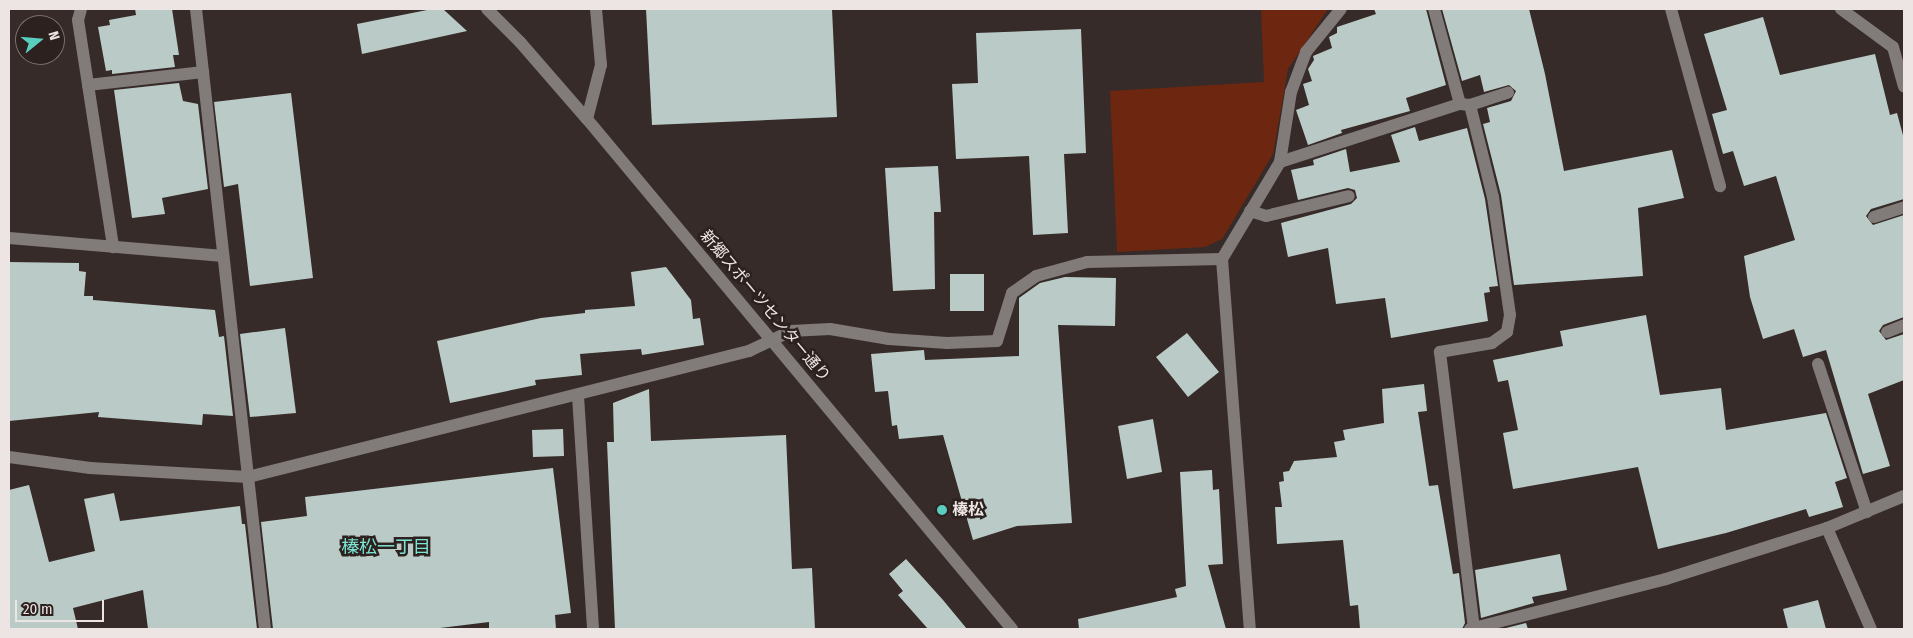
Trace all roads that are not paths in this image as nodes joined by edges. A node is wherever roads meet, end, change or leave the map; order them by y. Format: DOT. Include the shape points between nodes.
graph roads {
  1 [pos="81,9"];
  2 [pos="196,9"];
  3 [pos="487,9"];
  4 [pos="596,9"];
  5 [pos="1341,9"];
  6 [pos="1434,9"];
  7 [pos="1671,9"];
  8 [pos="1841,9"];
  9 [pos="203,72"];
  10 [pos="88,86"];
  11 [pos="1904,87"];
  12 [pos="1508,93"];
  13 [pos="1465,105"];
  14 [pos="587,119"];
  15 [pos="1280,162"];
  16 [pos="1720,186"];
  17 [pos="1349,196"];
  18 [pos="1904,207"];
  19 [pos="1250,211"];
  20 [pos="1874,217"];
  21 [pos="9,238"];
  22 [pos="113,247"];
  23 [pos="223,256"];
  24 [pos="1222,259"];
  25 [pos="1904,325"];
  26 [pos="1887,332"];
  27 [pos="771,339"];
  28 [pos="1818,364"];
  29 [pos="578,396"];
  30 [pos="9,458"];
  31 [pos="248,477"];
  32 [pos="1904,496"];
  33 [pos="1867,512"];
  34 [pos="1827,528"];
  35 [pos="265,629"];
  36 [pos="593,629"];
  37 [pos="1012,629"];
  38 [pos="1250,629"];
  39 [pos="1472,629"];
  40 [pos="1871,629"];
  1 -- 10 [label="street" via="78,20"];
  2 -- 9 [label="street"];
  3 -- 14 [label="street, 新郷スポーツセンター通り"];
  4 -- 14 [label="street" via="601,65"];
  5 -- 15 [label="street" via="1303,60 1291,92"];
  6 -- 13 [label="street"];
  7 -- 16 [label="street"];
  8 -- 11 [label="street" via="1893,47"];
  9 -- 10 [label="street"];
  9 -- 23 [label="street"];
  10 -- 22 [label="street"];
  12 -- 13 [label="street"];
  13 -- 15 [label="street"];
  13 -- 39 [label="street" via="1492,197 1510,315 1507,332 1492,344 1440,352"];
  14 -- 27 [label="street, 新郷スポーツセンター通り"];
  15 -- 19 [label="street"];
  17 -- 19 [label="street" via="1266,216"];
  18 -- 20 [label="street"];
  19 -- 24 [label="street"];
  21 -- 22 [label="street"];
  22 -- 23 [label="street"];
  23 -- 31 [label="street"];
  24 -- 27 [label="street" via="1087,262 1036,276 1012,293 997,341 947,343 899,340 830,329 791,331"];
  24 -- 38 [label="street"];
  25 -- 26 [label="street"];
  27 -- 29 [label="street" via="749,351"];
  27 -- 37 [label="street, 新郷スポーツセンター通り"];
  28 -- 33 [label="street"];
  29 -- 31 [label="street"];
  29 -- 36 [label="street"];
  30 -- 31 [label="street" via="90,468"];
  31 -- 35 [label="street"];
  32 -- 33 [label="street"];
  33 -- 34 [label="street"];
  34 -- 39 [label="street" via="1666,579"];
  34 -- 40 [label="street"];
}
